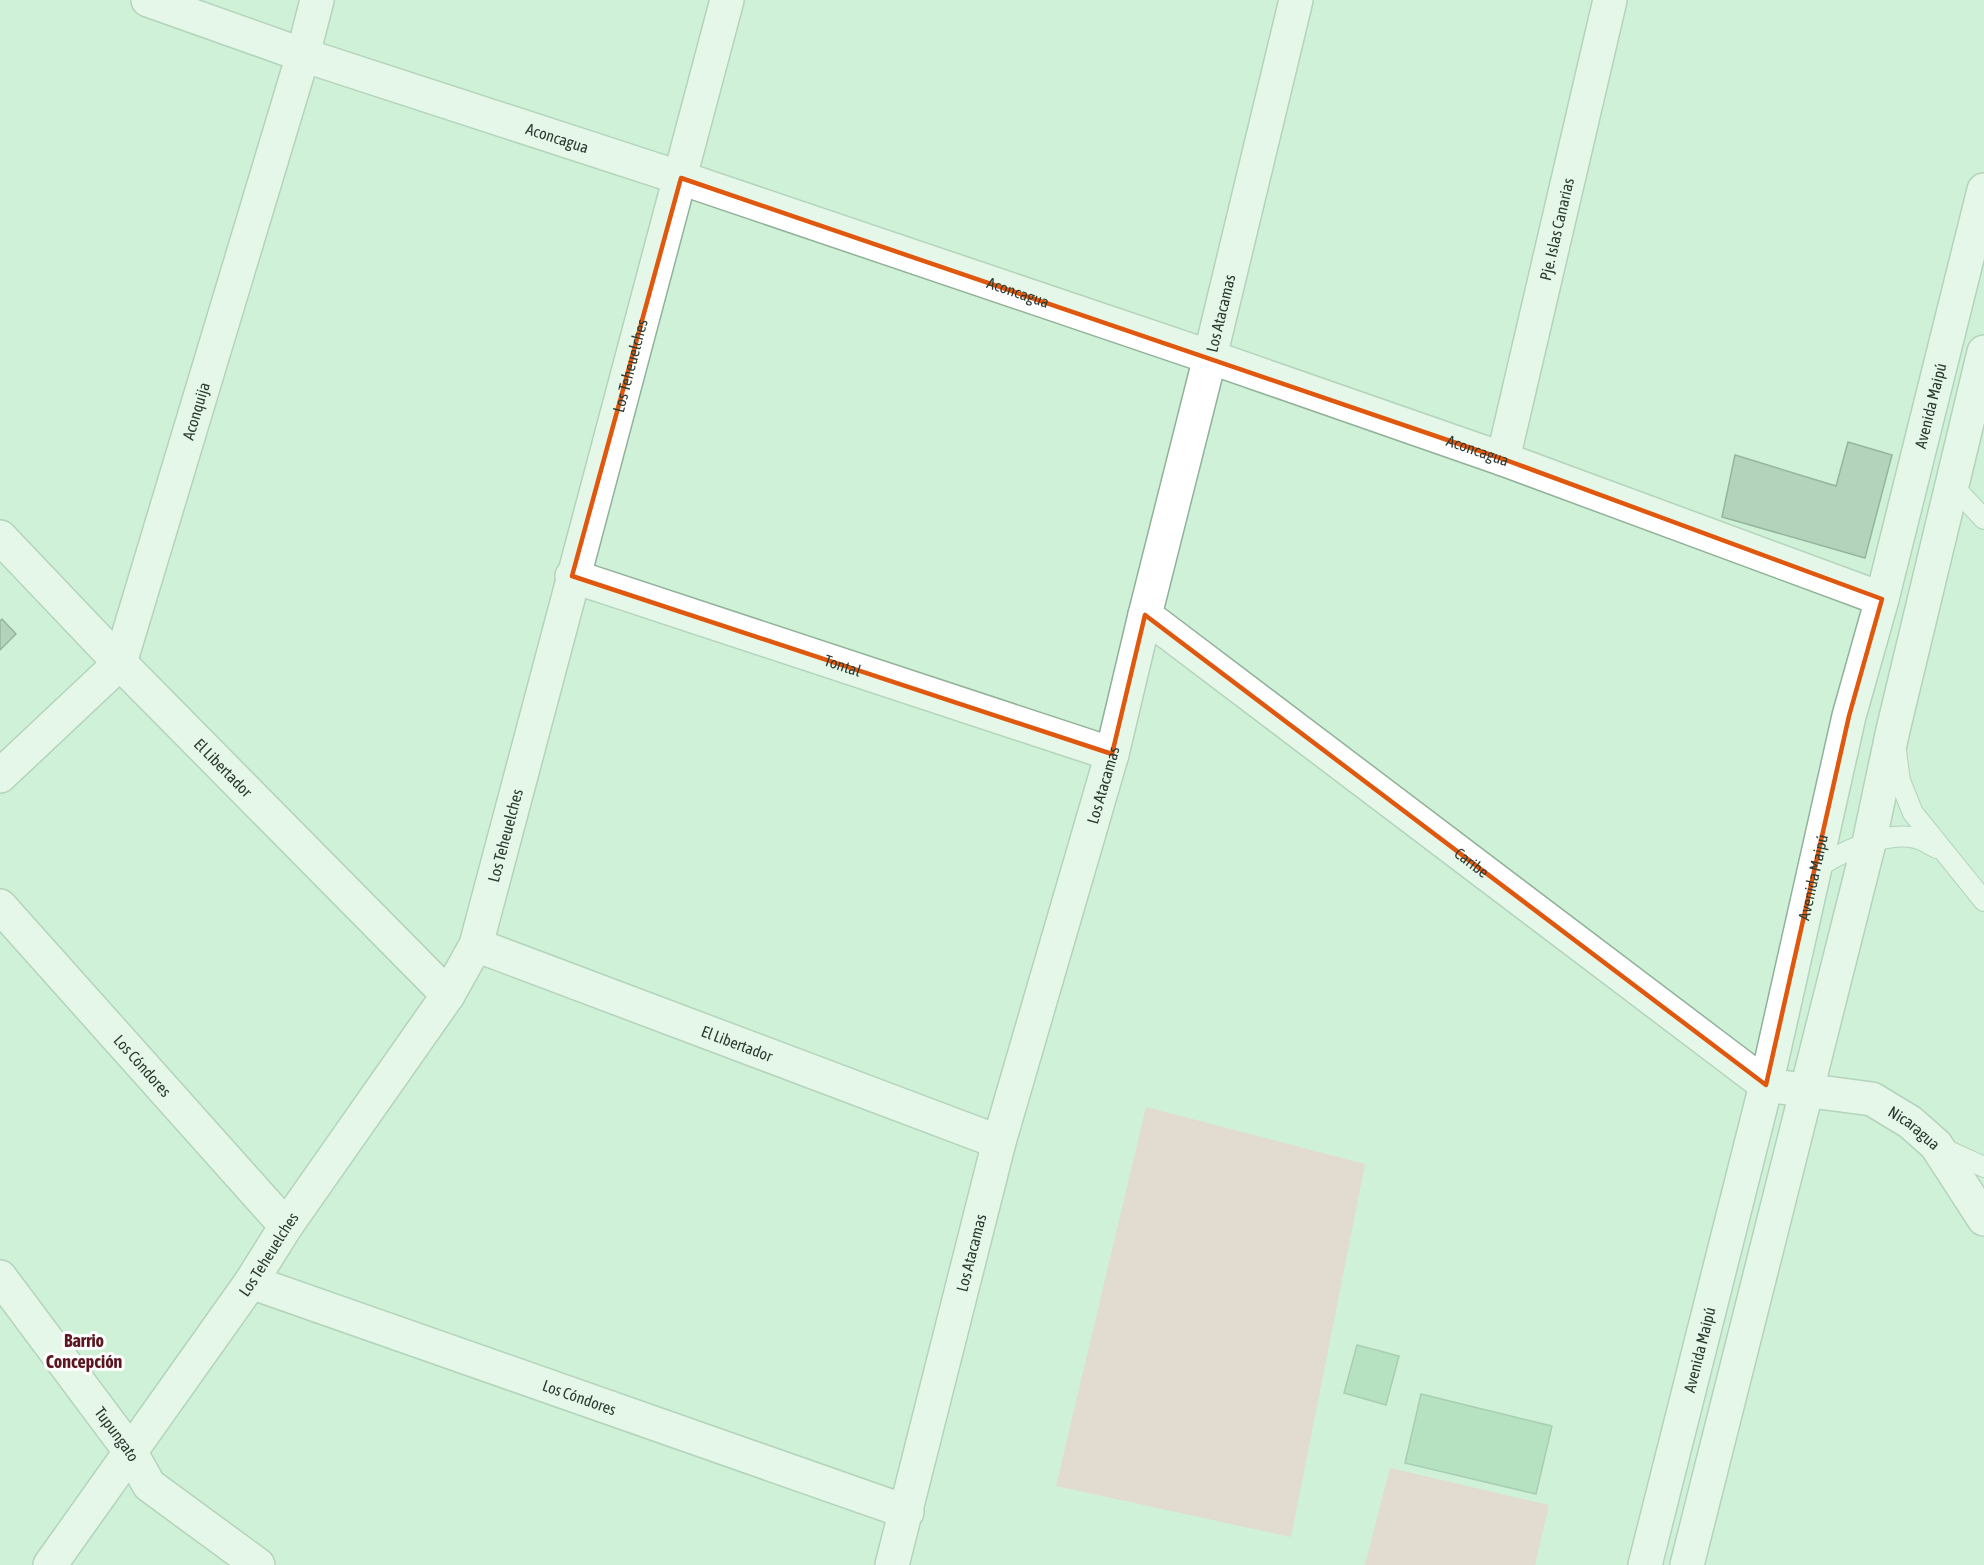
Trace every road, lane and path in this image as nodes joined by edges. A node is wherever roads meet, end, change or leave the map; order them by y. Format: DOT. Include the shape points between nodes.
graph roads {
  1 [pos="148,0"];
  2 [pos="317,0"];
  3 [pos="727,0"];
  4 [pos="1296,0"];
  5 [pos="1610,0"];
  6 [pos="303,55"];
  7 [pos="681,178"];
  8 [pos="1984,190"];
  9 [pos="1984,352"];
  10 [pos="1210,357"];
  11 [pos="1503,459"];
  12 [pos="1952,485"];
  13 [pos="1984,519"];
  14 [pos="0,537"];
  15 [pos="572,576"];
  16 [pos="1882,599"];
  17 [pos="1145,615"];
  18 [pos="120,663"];
  19 [pos="1893,730"];
  20 [pos="1112,754"];
  21 [pos="0,776"];
  22 [pos="1869,843"];
  23 [pos="1942,851"];
  24 [pos="1813,870"];
  25 [pos="1984,900"];
  26 [pos="0,906"];
  27 [pos="476,945"];
  28 [pos="448,995"];
  29 [pos="1766,1085"];
  30 [pos="1808,1089"];
  31 [pos="999,1142"];
  32 [pos="1936,1146"];
  33 [pos="1984,1167"];
  34 [pos="1984,1219"];
  35 [pos="286,1226"];
  36 [pos="0,1277"];
  37 [pos="251,1282"];
  38 [pos="130,1451"];
  39 [pos="907,1512"];
  40 [pos="50,1565"];
  41 [pos="258,1565"];
  42 [pos="892,1565"];
  43 [pos="1645,1565"];
  44 [pos="1687,1565"];
  1 -- 6 [label="street, Aconcagua"];
  2 -- 6 [label="street, Aconquija"];
  3 -- 7 [label="street, Los Teheuelches"];
  4 -- 10 [label="street, Los Atacamas"];
  5 -- 11 [label="street, Pje. Islas Canarias"];
  6 -- 7 [label="street, Aconcagua"];
  6 -- 18 [label="street, Aconquija"];
  7 -- 10 [label="street, Aconcagua"];
  7 -- 15 [label="street, Los Teheuelches"];
  8 -- 16 [label="street, Avenida Maipú"];
  9 -- 12 [label="street"];
  10 -- 11 [label="street, Aconcagua"];
  10 -- 17 [label="street, Los Atacamas"];
  11 -- 16 [label="street, Aconcagua"];
  12 -- 13 [label="lane"];
  12 -- 19 [label="street"];
  14 -- 18 [label="street, El Libertador"];
  15 -- 20 [label="street, Tontal"];
  15 -- 27 [label="street, Los Teheuelches"];
  16 -- 24 [label="street, Avenida Maipú" via="1849,716"];
  17 -- 20 [label="street, Los Atacamas"];
  17 -- 29 [label="street, Caribe"];
  18 -- 21 [label="street, Aconquija"];
  18 -- 28 [label="street, El Libertador"];
  19 -- 22 [label="street"];
  19 -- 23 [label="lane" via="1900,781 1913,813"];
  20 -- 31 [label="street, Los Atacamas"];
  22 -- 23 [label="lane" via="1888,836 1916,838"];
  22 -- 24 [label="lane" via="1839,853"];
  22 -- 30 [label="street"];
  23 -- 25 [label="lane"];
  24 -- 29 [label="street, Avenida Maipú"];
  26 -- 35 [label="street, Los Cóndores"];
  27 -- 28 [label="street, Los Teheuelches"];
  27 -- 31 [label="street, El Libertador"];
  28 -- 35 [label="street, Los Teheuelches"];
  29 -- 30 [label="street"];
  29 -- 43 [label="street, Avenida Maipú"];
  30 -- 32 [label="street, Nicaragua" via="1872,1099 1910,1122"];
  30 -- 44 [label="street"];
  31 -- 39 [label="street, Los Atacamas"];
  32 -- 33 [label="lane"];
  32 -- 34 [label="street, Nicaragua"];
  35 -- 37 [label="street, Los Teheuelches"];
  36 -- 38 [label="street, Tupungato"];
  37 -- 38 [label="street, Los Teheuelches"];
  37 -- 39 [label="street, Los Cóndores"];
  38 -- 40 [label="street, Los Teheuelches"];
  38 -- 41 [label="street, Tupungato" via="148,1485"];
  39 -- 42 [label="street, Los Atacamas"];
}
